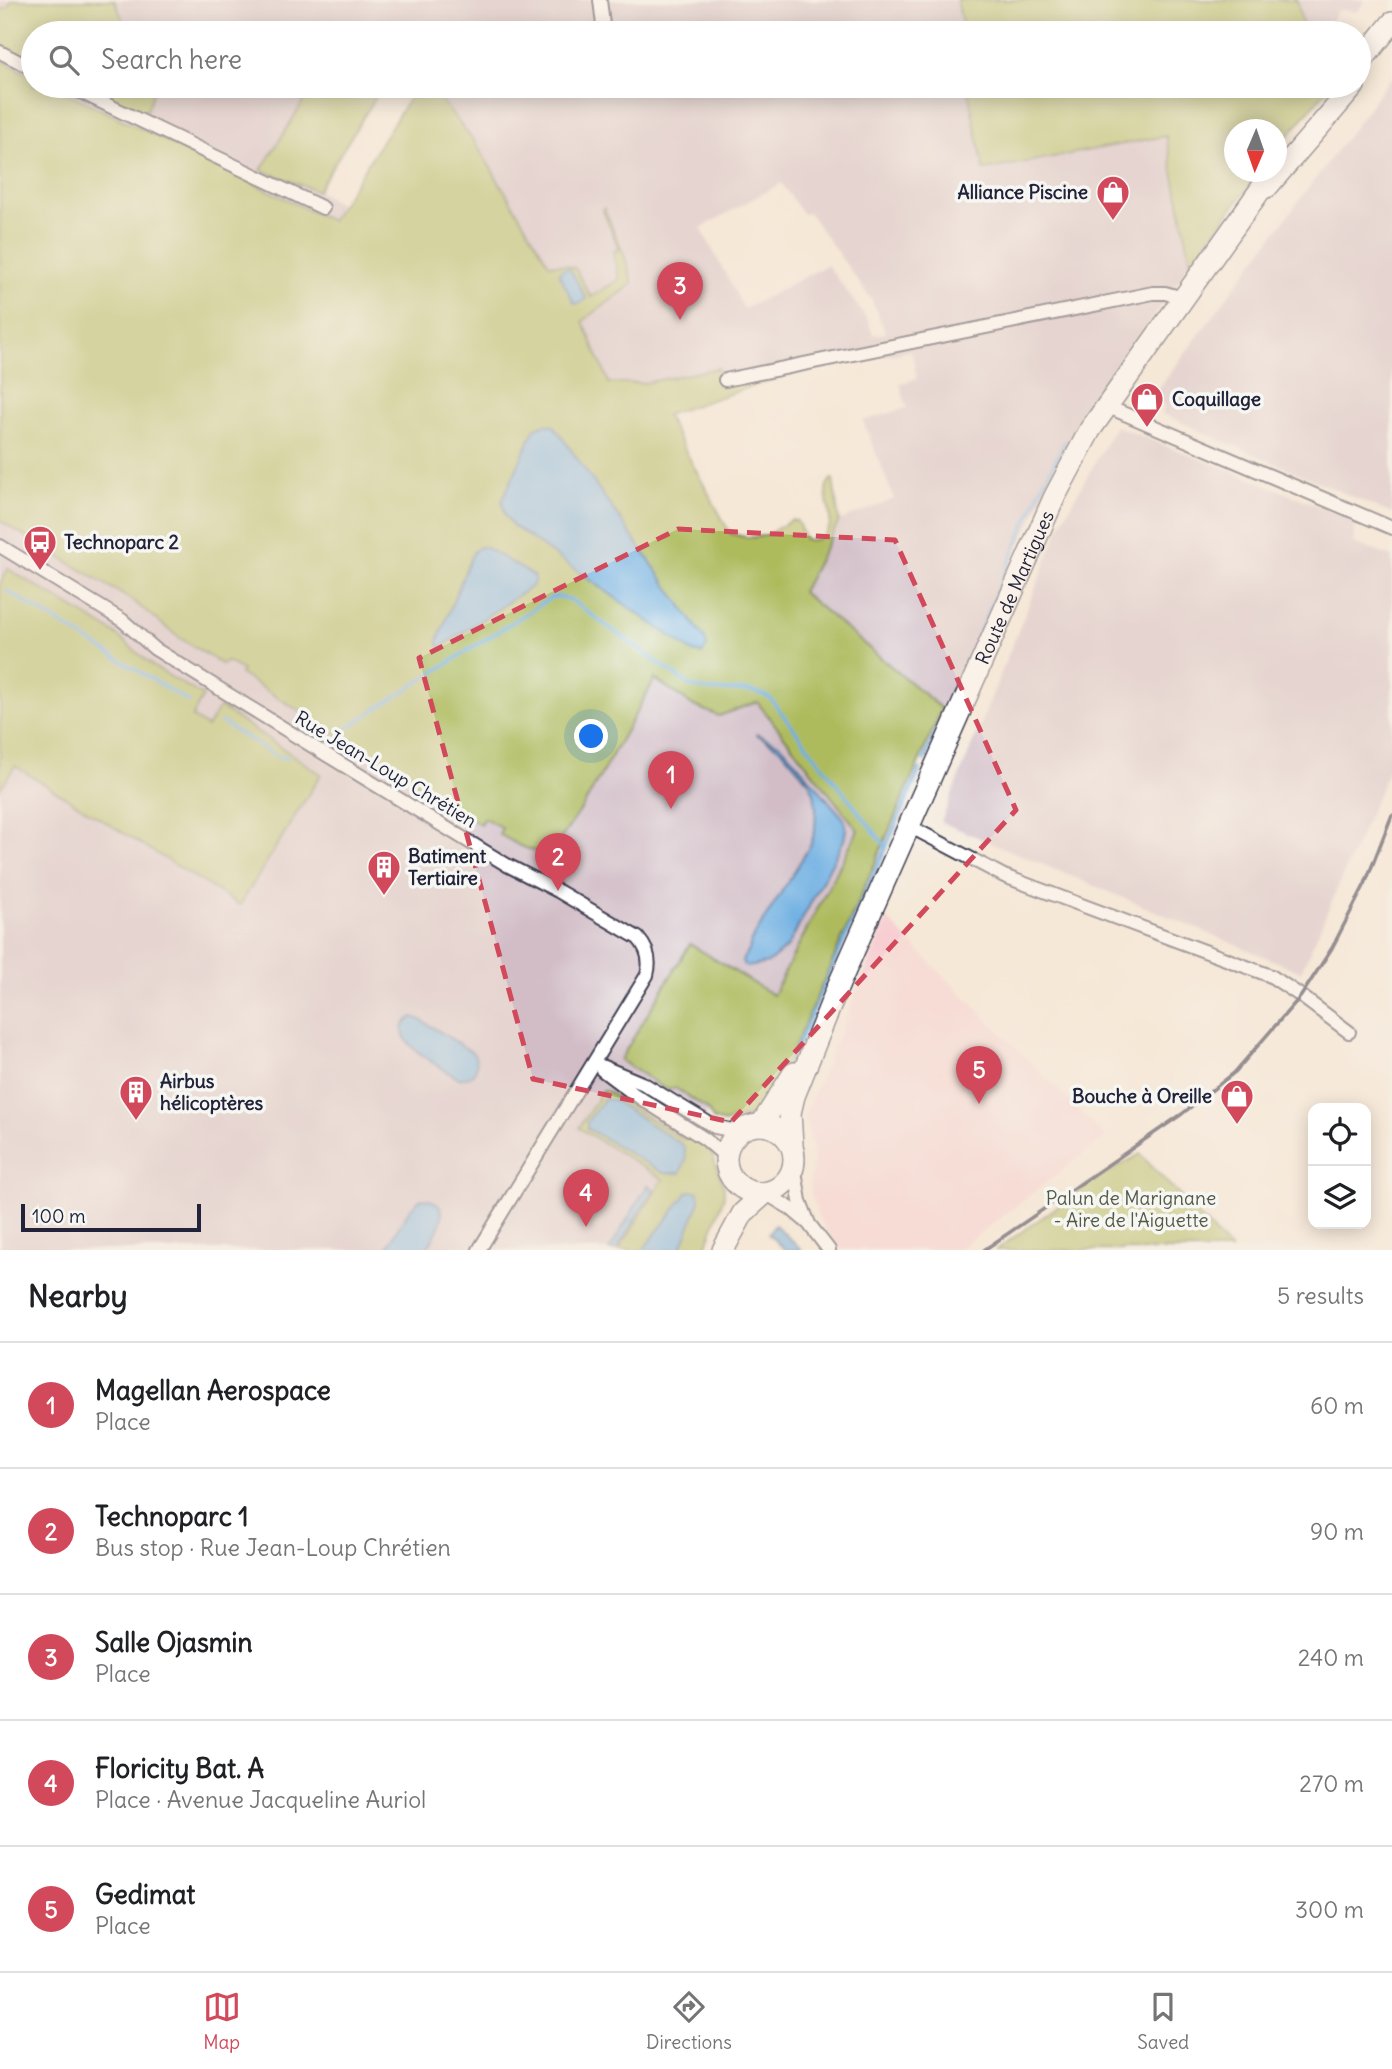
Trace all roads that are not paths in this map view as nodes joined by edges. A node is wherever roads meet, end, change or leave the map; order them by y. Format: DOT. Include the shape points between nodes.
graph roads {
  1 [pos="600,0"];
  2 [pos="603,21"];
  3 [pos="1392,23"];
  4 [pos="1392,44"];
  5 [pos="1371,49"];
  6 [pos="0,52"];
  7 [pos="21,62"];
  8 [pos="1371,67"];
  9 [pos="93,98"];
  10 [pos="1330,98"];
  11 [pos="1344,98"];
  12 [pos="1287,151"];
  13 [pos="1266,182"];
  14 [pos="323,208"];
  15 [pos="1239,221"];
  16 [pos="1183,299"];
  17 [pos="725,380"];
  18 [pos="1106,406"];
  19 [pos="1392,528"];
  20 [pos="2,550"];
  21 [pos="909,826"];
  22 [pos="839,984"];
  23 [pos="1349,1032"];
  24 [pos="594,1063"];
  25 [pos="753,1126"];
  26 [pos="793,1155"];
  27 [pos="726,1157"];
  28 [pos="734,1182"];
  29 [pos="765,1193"];
  30 [pos="809,1224"];
  31 [pos="479,1250"];
  32 [pos="715,1250"];
  33 [pos="723,1250"];
  34 [pos="829,1250"];
  1 -- 2 [label="street"];
  3 -- 5 [label="main road"];
  4 -- 8 [label="main road"];
  6 -- 7 [label="street"];
  9 -- 14 [label="street"];
  10 -- 12 [label="main road"];
  11 -- 15 [label="main road, Route de Martigues"];
  13 -- 15 [label="main road, Route de Martigues"];
  15 -- 16 [label="main road, Route de Martigues"];
  16 -- 17 [label="street" via="1153,293"];
  16 -- 18 [label="main road, Route de Martigues"];
  18 -- 19 [label="street"];
  18 -- 21 [label="main road, Route de Martigues" via="1054,498"];
  20 -- 24 [label="street, Rue Jean-Loup Chrétien" via="122,620 155,649 507,865 638,938 649,958 647,975"];
  21 -- 22 [label="main road, Route de Martigues"];
  21 -- 23 [label="street" via="1004,876 1271,976"];
  22 -- 25 [label="main road, Route de Martigues" via="793,1075"];
  22 -- 26 [label="main road, Route de Martigues" via="794,1096 790,1113"];
  24 -- 25 [label="street" via="644,1084 715,1127"];
  24 -- 27 [label="street"];
  24 -- 31 [label="street, Rue Jean-Loup Chrétien"];
  25 -- 26 [label="main road" via="779,1130"];
  25 -- 27 [label="main road" via="731,1140"];
  26 -- 29 [label="main road" via="785,1184"];
  26 -- 30 [label="street" via="800,1201"];
  27 -- 28 [label="main road"];
  28 -- 29 [label="main road" via="754,1193"];
  28 -- 32 [label="main road"];
  29 -- 30 [label="street"];
  29 -- 33 [label="main road" via="743,1213"];
  30 -- 34 [label="street"];
}
